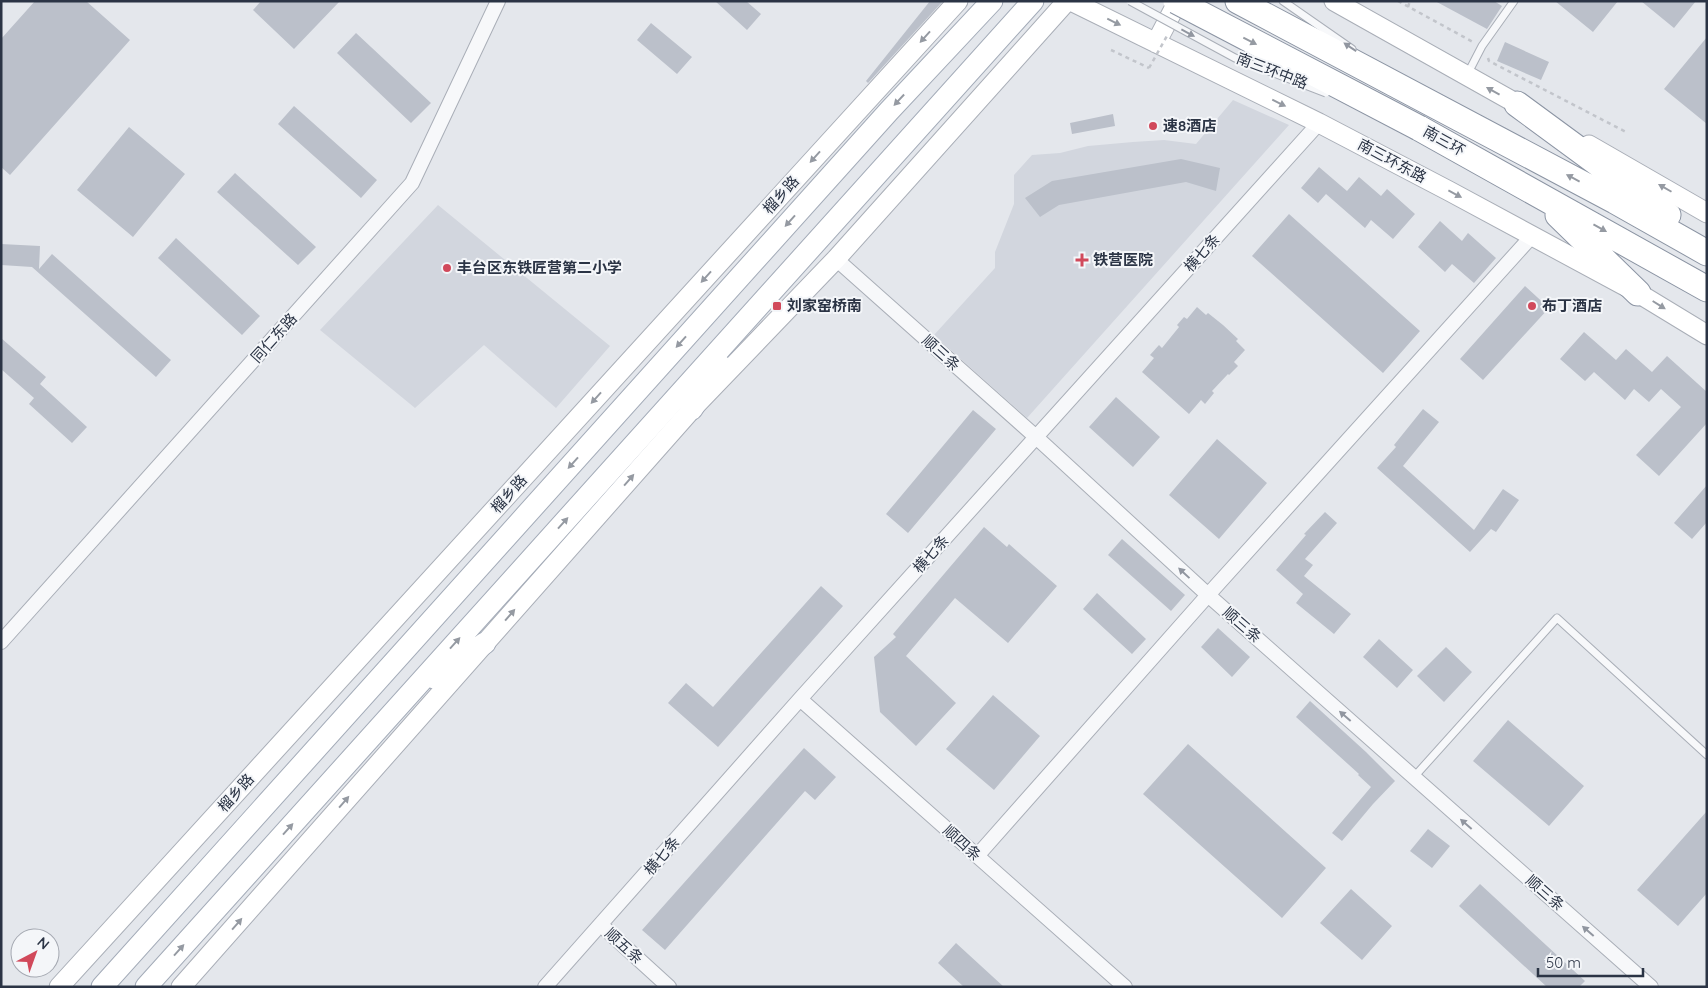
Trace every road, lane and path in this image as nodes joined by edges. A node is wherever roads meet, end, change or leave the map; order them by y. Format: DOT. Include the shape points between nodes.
graph roads {
  1 [pos="498,1"];
  2 [pos="958,1"];
  3 [pos="992,1"];
  4 [pos="1033,1"];
  5 [pos="1067,1"];
  6 [pos="1071,1"];
  7 [pos="1130,1"];
  8 [pos="1177,1"];
  9 [pos="1238,1"];
  10 [pos="1283,1"];
  11 [pos="1334,1"];
  12 [pos="1398,1"];
  13 [pos="1410,1"];
  14 [pos="1514,1"];
  15 [pos="1408,7"];
  16 [pos="1170,29"];
  17 [pos="1156,42"];
  18 [pos="1482,46"];
  19 [pos="1111,50"];
  20 [pos="1362,55"];
  21 [pos="1378,66"];
  22 [pos="1466,76"];
  23 [pos="1336,96"];
  24 [pos="1355,103"];
  25 [pos="1433,104"];
  26 [pos="1517,104"];
  27 [pos="1319,123"];
  28 [pos="1419,128"];
  29 [pos="1626,132"];
  30 [pos="1535,192"];
  31 [pos="1707,213"];
  32 [pos="1532,236"];
  33 [pos="1707,244"];
  34 [pos="1707,253"];
  35 [pos="836,259"];
  36 [pos="1707,288"];
  37 [pos="1638,292"];
  38 [pos="742,324"];
  39 [pos="1707,335"];
  40 [pos="692,409"];
  41 [pos="1036,437"];
  42 [pos="1208,595"];
  43 [pos="1,642"];
  44 [pos="485,644"];
  45 [pos="407,697"];
  46 [pos="800,699"];
  47 [pos="1707,755"];
  48 [pos="1414,777"];
  49 [pos="977,856"];
  50 [pos="601,925"];
  51 [pos="59,987"];
  52 [pos="102,987"];
  53 [pos="146,987"];
  54 [pos="181,987"];
  55 [pos="545,987"];
  56 [pos="669,987"];
  57 [pos="1125,987"];
  58 [pos="1651,987"];
  1 -- 43 [label="street, 同仁东路" via="412,183"];
  2 -- 51 [label="street, 榴乡路, one-way"];
  3 -- 52 [label="main road, 榴乡路, one-way" via="889,111"];
  4 -- 38 [label="main road"];
  5 -- 35 [label="street"];
  6 -- 17 [label="street, 南三环东路, one-way"];
  7 -- 23 [label="lane, 南三环中路, one-way, bridge" via="1235,58"];
  8 -- 17 [label="street"];
  8 -- 28 [label="highway, 南三环, one-way, bridge"];
  9 -- 25 [label="highway, 南三环"];
  20 -- 10 [label="lane, one-way"];
  11 -- 22 [label="street"];
  12 -- 15 [label="path"];
  13 -- 15 [label="path"];
  14 -- 18 [label="lane"];
  15 -- 18 [label="path"];
  16 -- 19 [label="path, bridge" via="1148,68"];
  17 -- 27 [label="street, 南三环东路, one-way"];
  18 -- 22 [label="lane"];
  18 -- 29 [label="path" via="1489,61"];
  21 -- 25 [label="lane"];
  26 -- 22 [label="street, one-way"];
  24 -- 28 [label="lane, bridge"];
  34 -- 25 [label="highway, 南三环, one-way"];
  31 -- 26 [label="street, one-way"];
  26 -- 33 [label="highway"];
  27 -- 32 [label="street, 南三环东路, one-way"];
  27 -- 41 [label="street, 横七条"];
  28 -- 30 [label="highway, 南三环"];
  30 -- 36 [label="highway, 南三环, one-way"];
  30 -- 37 [label="highway"];
  32 -- 37 [label="street, 南三环东路"];
  32 -- 42 [label="street"];
  35 -- 40 [label="street"];
  35 -- 41 [label="street, 顺三条"];
  37 -- 39 [label="street, 南三环东路, one-way"];
  38 -- 40 [label="main road"];
  45 -- 38 [label="main road, one-way"];
  44 -- 40 [label="street, one-way"];
  42 -- 41 [label="street, 顺三条, one-way"];
  41 -- 46 [label="street, 横七条"];
  48 -- 42 [label="street, 顺三条, one-way"];
  42 -- 49 [label="street"];
  44 -- 45 [label="main road"];
  54 -- 44 [label="street, one-way"];
  53 -- 45 [label="main road, one-way"];
  46 -- 49 [label="street, 顺四条"];
  46 -- 50 [label="street, 横七条"];
  47 -- 48 [label="lane" via="1557,618"];
  58 -- 48 [label="street, 顺三条, one-way"];
  49 -- 57 [label="street, 顺四条"];
  50 -- 55 [label="street, 横七条"];
  50 -- 56 [label="street, 顺五条"];
}
